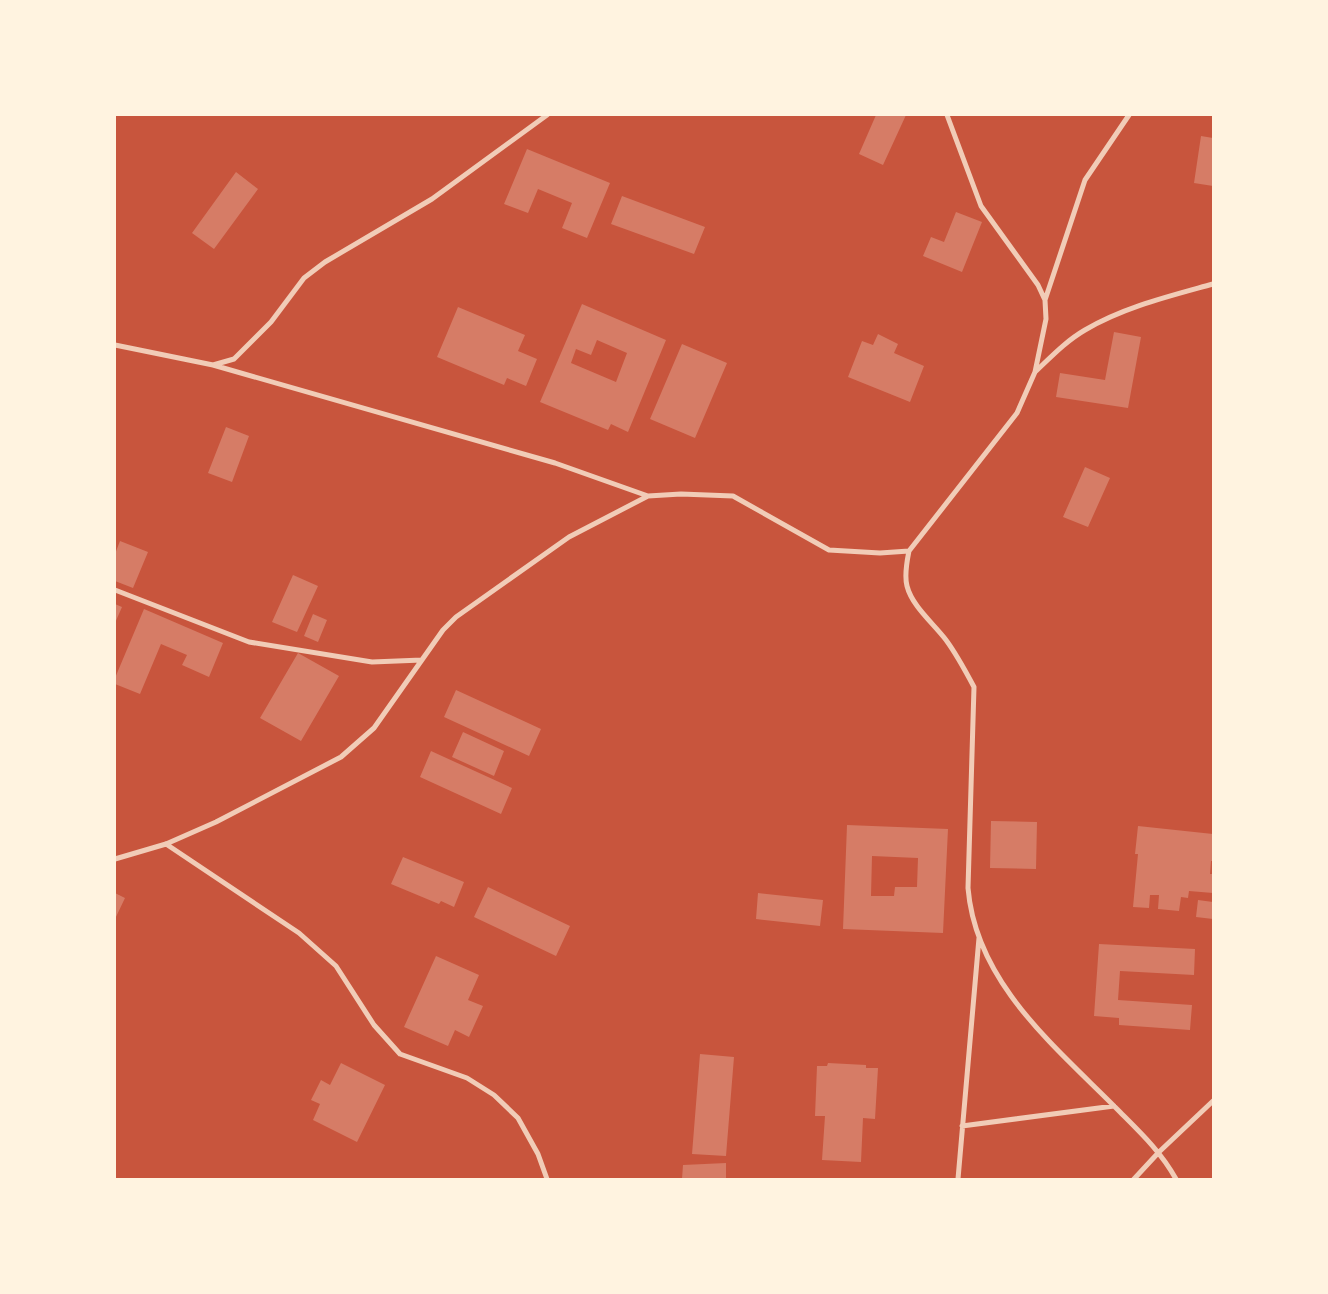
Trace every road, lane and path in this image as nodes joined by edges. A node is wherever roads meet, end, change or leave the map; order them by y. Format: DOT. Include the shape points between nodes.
graph roads {
  1 [pos="547,115"];
  2 [pos="947,115"];
  3 [pos="1129,115"];
  4 [pos="1213,284"];
  5 [pos="1045,300"];
  6 [pos="115,345"];
  7 [pos="213,365"];
  8 [pos="1035,372"];
  9 [pos="648,496"];
  10 [pos="909,551"];
  11 [pos="115,590"];
  12 [pos="422,660"];
  13 [pos="166,844"];
  14 [pos="115,859"];
  15 [pos="979,937"];
  16 [pos="1213,1101"];
  17 [pos="1114,1106"];
  18 [pos="962,1126"];
  19 [pos="1159,1152"];
  20 [pos="547,1179"];
  21 [pos="958,1179"];
  22 [pos="1134,1179"];
  23 [pos="1176,1179"];
  1 -- 7 [label="street" via="432,199 325,262 304,278 271,322 234,359"];
  2 -- 5 [label="street" via="981,206 1038,285"];
  3 -- 5 [label="street" via="1085,180"];
  4 -- 8 [label="street" via="1123,312 1085,330 1059,348"];
  5 -- 8 [label="street" via="1046,319"];
  6 -- 7 [label="street"];
  7 -- 9 [label="street" via="555,463"];
  8 -- 10 [label="street" via="1017,413"];
  9 -- 10 [label="street" via="733,496 829,550"];
  9 -- 12 [label="street" via="569,537 473,604 443,630"];
  10 -- 15 [label="street" via="907,586 918,606 962,664 974,687 968,888 970,912"];
  11 -- 12 [label="street" via="249,642 372,662"];
  12 -- 13 [label="street" via="374,728 341,757 216,822"];
  13 -- 14 [label="street"];
  13 -- 20 [label="street" via="299,933 336,966 374,1025 400,1054 467,1078 494,1095 518,1118 538,1154"];
  15 -- 17 [label="street" via="1001,982 1032,1025"];
  15 -- 18 [label="street"];
  16 -- 19 [label="street"];
  17 -- 18 [label="street"];
  17 -- 19 [label="street"];
  18 -- 21 [label="street"];
  19 -- 22 [label="street"];
  19 -- 23 [label="street"];
}
